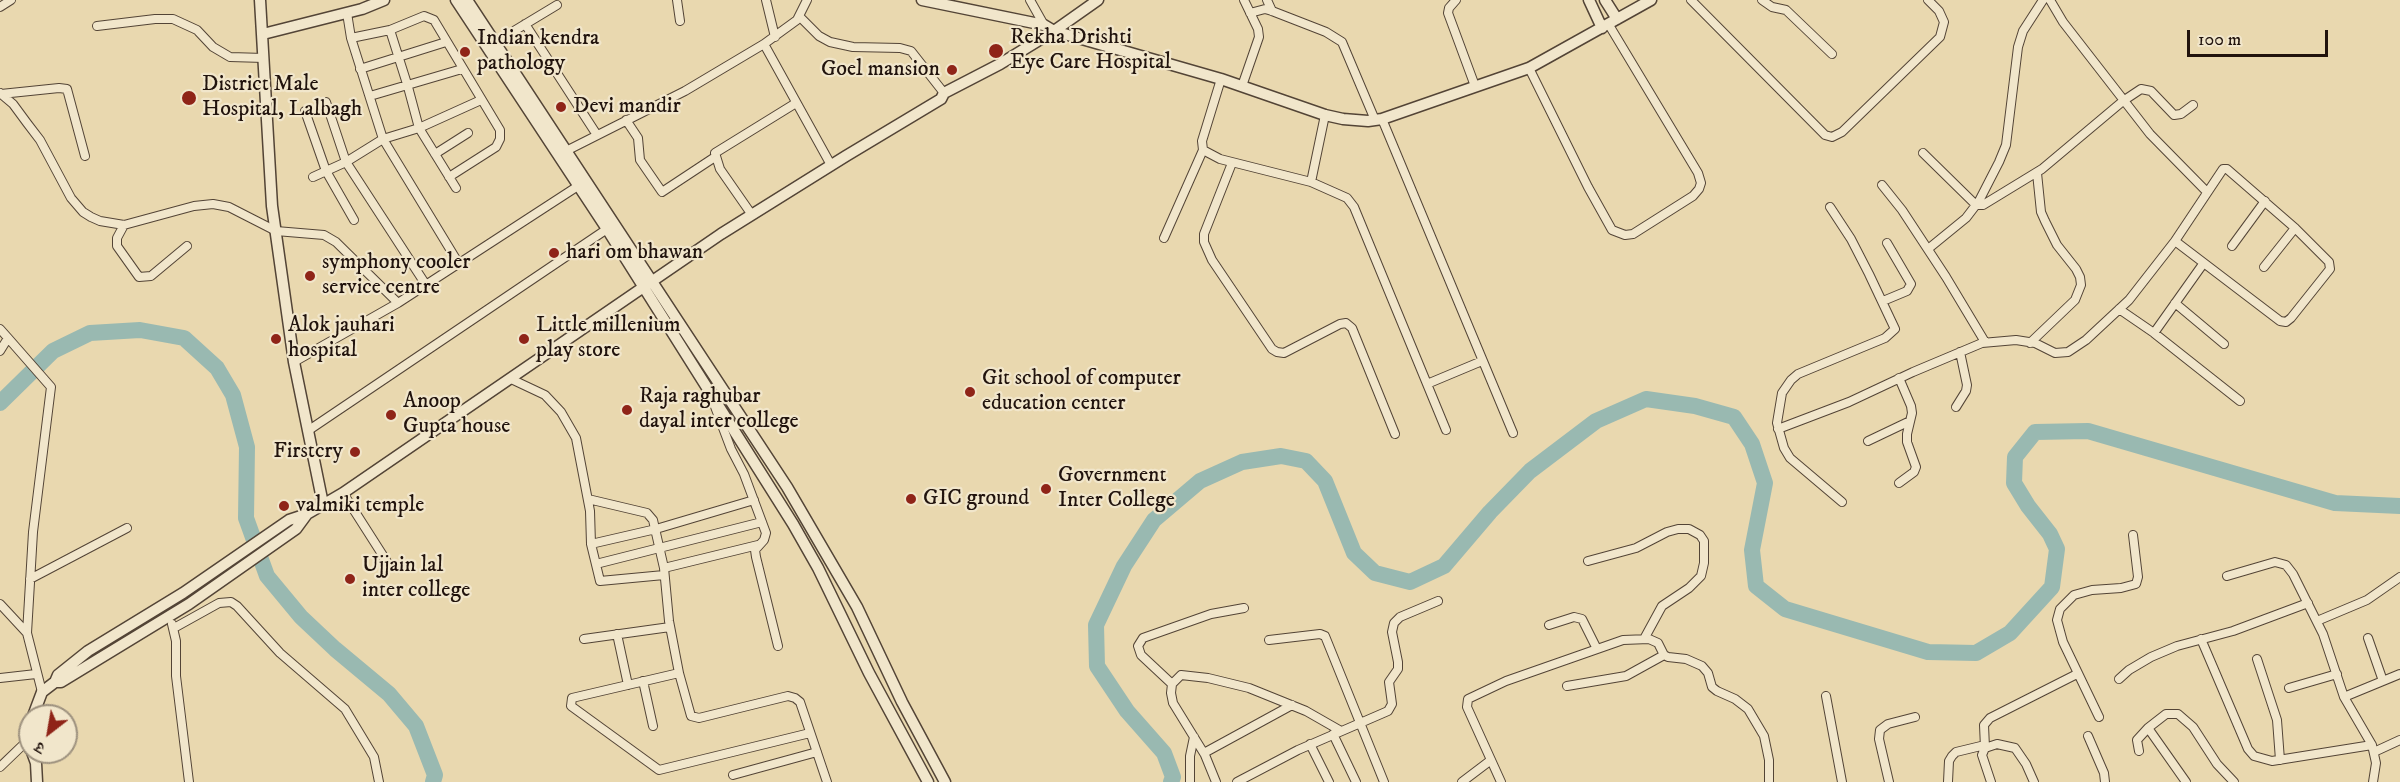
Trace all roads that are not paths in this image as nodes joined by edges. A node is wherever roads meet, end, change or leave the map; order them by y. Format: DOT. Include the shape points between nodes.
graph roads {
  1 [pos="11,0"];
  2 [pos="260,0"];
  3 [pos="384,0"];
  4 [pos="456,0"];
  5 [pos="467,0"];
  6 [pos="677,0"];
  7 [pos="766,0"];
  8 [pos="807,0"];
  9 [pos="922,0"];
  10 [pos="1030,0"];
  11 [pos="1098,0"];
  12 [pos="1244,0"];
  13 [pos="1267,0"];
  14 [pos="1456,0"];
  15 [pos="1589,0"];
  16 [pos="1605,0"];
  17 [pos="1651,0"];
  18 [pos="1691,0"];
  19 [pos="1762,0"];
  20 [pos="1928,0"];
  21 [pos="2043,0"];
  22 [pos="2050,0"];
  23 [pos="557,5"];
  24 [pos="0,7"];
  25 [pos="1272,11"];
  26 [pos="347,13"];
  27 [pos="1250,13"];
  28 [pos="799,16"];
  29 [pos="680,21"];
  30 [pos="525,24"];
  31 [pos="1609,24"];
  32 [pos="1044,25"];
  33 [pos="97,26"];
  34 [pos="390,30"];
  35 [pos="1054,31"];
  36 [pos="262,34"];
  37 [pos="775,37"];
  38 [pos="351,38"];
  39 [pos="446,42"];
  40 [pos="494,43"];
  41 [pos="764,44"];
  42 [pos="1832,54"];
  43 [pos="264,58"];
  44 [pos="399,58"];
  45 [pos="1529,68"];
  46 [pos="360,69"];
  47 [pos="462,69"];
  48 [pos="1221,79"];
  49 [pos="1242,86"];
  50 [pos="1475,86"];
  51 [pos="408,87"];
  52 [pos="1,93"];
  53 [pos="944,93"];
  54 [pos="370,96"];
  55 [pos="481,100"];
  56 [pos="2123,101"];
  57 [pos="326,102"];
  58 [pos="796,103"];
  59 [pos="2193,105"];
  60 [pos="305,111"];
  61 [pos="1325,115"];
  62 [pos="1378,119"];
  63 [pos="627,120"];
  64 [pos="419,128"];
  65 [pos="468,133"];
  66 [pos="597,135"];
  67 [pos="383,139"];
  68 [pos="1203,150"];
  69 [pos="566,151"];
  70 [pos="1923,153"];
  71 [pos="435,154"];
  72 [pos="85,156"];
  73 [pos="715,157"];
  74 [pos="346,162"];
  75 [pos="1232,163"];
  76 [pos="831,165"];
  77 [pos="327,171"];
  78 [pos="2037,173"];
  79 [pos="313,177"];
  80 [pos="449,177"];
  81 [pos="1311,182"];
  82 [pos="1882,185"];
  83 [pos="578,186"];
  84 [pos="456,188"];
  85 [pos="2206,192"];
  86 [pos="2265,201"];
  87 [pos="1976,205"];
  88 [pos="1830,207"];
  89 [pos="752,215"];
  90 [pos="354,220"];
  91 [pos="124,225"];
  92 [pos="2295,228"];
  93 [pos="607,229"];
  94 [pos="276,231"];
  95 [pos="1164,238"];
  96 [pos="2175,241"];
  97 [pos="1887,243"];
  98 [pos="187,246"];
  99 [pos="2232,246"];
  100 [pos="1928,249"];
  101 [pos="459,264"];
  102 [pos="2203,264"];
  103 [pos="2264,267"];
  104 [pos="653,281"];
  105 [pos="426,285"];
  106 [pos="642,287"];
  107 [pos="1883,301"];
  108 [pos="398,303"];
  109 [pos="2175,303"];
  110 [pos="2119,309"];
  111 [pos="0,329"];
  112 [pos="2154,333"];
  113 [pos="8,338"];
  114 [pos="1985,342"];
  115 [pos="2030,343"];
  116 [pos="2224,344"];
  117 [pos="0,351"];
  118 [pos="1960,352"];
  119 [pos="1482,361"];
  120 [pos="294,362"];
  121 [pos="1899,378"];
  122 [pos="511,379"];
  123 [pos="1427,384"];
  124 [pos="710,395"];
  125 [pos="2240,401"];
  126 [pos="1956,406"];
  127 [pos="1910,421"];
  128 [pos="1778,429"];
  129 [pos="309,430"];
  130 [pos="1446,430"];
  131 [pos="1513,433"];
  132 [pos="1395,434"];
  133 [pos="1868,441"];
  134 [pos="1899,483"];
  135 [pos="343,493"];
  136 [pos="588,499"];
  137 [pos="754,500"];
  138 [pos="1842,502"];
  139 [pos="323,504"];
  140 [pos="307,514"];
  141 [pos="762,522"];
  142 [pos="127,528"];
  143 [pos="656,529"];
  144 [pos="2133,535"];
  145 [pos="591,544"];
  146 [pos="758,545"];
  147 [pos="660,548"];
  148 [pos="1588,561"];
  149 [pos="596,564"];
  150 [pos="389,565"];
  151 [pos="664,571"];
  152 [pos="2227,576"];
  153 [pos="2400,577"];
  154 [pos="30,579"];
  155 [pos="186,599"];
  156 [pos="1438,601"];
  157 [pos="2308,603"];
  158 [pos="0,604"];
  159 [pos="1244,608"];
  160 [pos="169,615"];
  161 [pos="2317,621"];
  162 [pos="1549,625"];
  163 [pos="670,627"];
  164 [pos="174,628"];
  165 [pos="27,633"];
  166 [pos="618,634"];
  167 [pos="2368,638"];
  168 [pos="584,639"];
  169 [pos="1644,639"];
  170 [pos="2201,639"];
  171 [pos="1269,640"];
  172 [pos="778,646"];
  173 [pos="1597,649"];
  174 [pos="1664,655"];
  175 [pos="2257,659"];
  176 [pos="679,672"];
  177 [pos="36,674"];
  178 [pos="2077,674"];
  179 [pos="2337,674"];
  180 [pos="2400,674"];
  181 [pos="0,678"];
  182 [pos="2119,679"];
  183 [pos="642,681"];
  184 [pos="2383,681"];
  185 [pos="55,682"];
  186 [pos="1172,684"];
  187 [pos="628,685"];
  188 [pos="1567,686"];
  189 [pos="2289,688"];
  190 [pos="42,692"];
  191 [pos="1826,696"];
  192 [pos="2344,698"];
  193 [pos="38,704"];
  194 [pos="1292,705"];
  195 [pos="1915,717"];
  196 [pos="2099,717"];
  197 [pos="1361,723"];
  198 [pos="653,726"];
  199 [pos="2148,728"];
  200 [pos="810,733"];
  201 [pos="1337,733"];
  202 [pos="1194,736"];
  203 [pos="2088,736"];
  204 [pos="2400,740"];
  205 [pos="1310,744"];
  206 [pos="1985,746"];
  207 [pos="2373,748"];
  208 [pos="2139,751"];
  209 [pos="817,752"];
  210 [pos="1204,753"];
  211 [pos="18,755"];
  212 [pos="1491,760"];
  213 [pos="2280,760"];
  214 [pos="36,764"];
  215 [pos="0,767"];
  216 [pos="733,775"];
  217 [pos="37,782"];
  218 [pos="189,782"];
  219 [pos="379,782"];
  220 [pos="826,782"];
  221 [pos="928,782"];
  222 [pos="945,782"];
  223 [pos="1190,782"];
  224 [pos="1216,782"];
  225 [pos="1237,782"];
  226 [pos="1329,782"];
  227 [pos="1356,782"];
  228 [pos="1384,782"];
  229 [pos="1462,782"];
  230 [pos="1501,782"];
  231 [pos="1769,782"];
  232 [pos="1842,782"];
  233 [pos="1889,782"];
  234 [pos="1948,782"];
  235 [pos="1990,782"];
  236 [pos="2034,782"];
  237 [pos="2105,782"];
  238 [pos="2186,782"];
  239 [pos="2234,782"];
  240 [pos="2373,782"];
  1 -- 24 [label="street"];
  2 -- 36 [label="street"];
  3 -- 26 [label="street"];
  4 -- 83 [label="street"];
  5 -- 40 [label="street"];
  6 -- 29 [label="street"];
  7 -- 37 [label="street"];
  8 -- 28 [label="street"];
  9 -- 32 [label="street"];
  10 -- 32 [label="street"];
  11 -- 35 [label="street"];
  12 -- 27 [label="street"];
  13 -- 25 [label="street"];
  14 -- 50 [label="street" via="1448,13"];
  15 -- 31 [label="street"];
  16 -- 31 [label="street"];
  17 -- 31 [label="street"];
  18 -- 20 [label="street" via="1825,135 1832,137 1842,132 1940,37 1944,22"];
  19 -- 42 [label="street" via="1786,10"];
  21 -- 87 [label="street" via="2023,31 2018,47 2006,145"];
  22 -- 56 [label="street"];
  23 -- 30 [label="street"];
  25 -- 27 [label="street"];
  25 -- 62 [label="street" via="1342,42"];
  26 -- 36 [label="street"];
  26 -- 38 [label="street"];
  27 -- 49 [label="street" via="1259,37"];
  28 -- 37 [label="street"];
  28 -- 53 [label="street" via="830,42 911,51"];
  30 -- 40 [label="street"];
  30 -- 66 [label="street"];
  31 -- 45 [label="street"];
  31 -- 45 [label="street" via="1701,183 1692,196 1633,234 1625,236 1612,230"];
  32 -- 35 [label="street"];
  33 -- 43 [label="street" via="173,19 197,30 213,47 230,57"];
  34 -- 38 [label="street"];
  34 -- 39 [label="street" via="430,17"];
  34 -- 44 [label="street"];
  35 -- 48 [label="street"];
  35 -- 53 [label="street"];
  36 -- 43 [label="street"];
  37 -- 41 [label="street"];
  38 -- 46 [label="street"];
  39 -- 44 [label="street"];
  39 -- 47 [label="street"];
  40 -- 69 [label="street"];
  41 -- 58 [label="street"];
  41 -- 63 [label="street"];
  43 -- 94 [label="street"];
  44 -- 46 [label="street"];
  44 -- 51 [label="street"];
  45 -- 50 [label="street"];
  46 -- 54 [label="street"];
  47 -- 51 [label="street"];
  47 -- 55 [label="street"];
  48 -- 49 [label="street"];
  48 -- 68 [label="street" via="1202,141"];
  49 -- 61 [label="street"];
  50 -- 62 [label="street"];
  51 -- 54 [label="street"];
  51 -- 64 [label="street"];
  52 -- 72 [label="street" via="67,89"];
  52 -- 91 [label="street" via="40,140 71,198 83,212 100,221"];
  53 -- 76 [label="street" via="941,99"];
  54 -- 67 [label="street"];
  55 -- 64 [label="street"];
  55 -- 80 [label="street" via="500,130 500,139 496,147"];
  56 -- 59 [label="street" via="2146,88 2174,115"];
  56 -- 78 [label="street"];
  56 -- 85 [label="street" via="2161,148"];
  57 -- 74 [label="street"];
  58 -- 73 [label="street" via="718,150"];
  58 -- 76 [label="street"];
  60 -- 77 [label="street"];
  61 -- 62 [label="street"];
  61 -- 81 [label="street"];
  62 -- 119 [label="street"];
  63 -- 66 [label="street"];
  63 -- 73 [label="street" via="638,138 640,160 662,192"];
  64 -- 67 [label="street"];
  64 -- 71 [label="street"];
  65 -- 71 [label="street"];
  66 -- 69 [label="street"];
  67 -- 74 [label="street"];
  67 -- 101 [label="street"];
  68 -- 75 [label="street"];
  68 -- 95 [label="street"];
  69 -- 104 [label="street"];
  70 -- 87 [label="street"];
  71 -- 80 [label="street"];
  73 -- 89 [label="street"];
  74 -- 77 [label="street"];
  74 -- 105 [label="street"];
  75 -- 81 [label="street"];
  75 -- 132 [label="street" via="1204,234 1212,260 1277,352 1284,353 1340,324 1352,328"];
  76 -- 89 [label="street"];
  77 -- 79 [label="street"];
  77 -- 90 [label="street"];
  78 -- 87 [label="street" via="1983,205"];
  78 -- 115 [label="street" via="2044,221 2076,269 2081,285 2075,300"];
  80 -- 84 [label="street"];
  81 -- 123 [label="street" via="1340,194 1354,207"];
  82 -- 100 [label="street"];
  83 -- 93 [label="street"];
  83 -- 101 [label="street"];
  85 -- 86 [label="street" via="2220,172 2227,169"];
  85 -- 96 [label="street"];
  86 -- 92 [label="street"];
  86 -- 99 [label="street"];
  87 -- 100 [label="street" via="1950,233"];
  88 -- 107 [label="street"];
  89 -- 104 [label="street"];
  91 -- 94 [label="street" via="213,204 229,207"];
  91 -- 98 [label="street" via="117,246 139,277 152,276"];
  92 -- 102 [label="street" via="2329,262 2330,269 2286,322"];
  92 -- 103 [label="street"];
  93 -- 106 [label="street"];
  93 -- 129 [label="street"];
  94 -- 108 [label="street" via="324,235 336,242"];
  94 -- 120 [label="street"];
  96 -- 102 [label="street"];
  96 -- 110 [label="street"];
  97 -- 107 [label="street" via="1911,284 1907,291"];
  100 -- 114 [label="street"];
  101 -- 105 [label="street"];
  102 -- 109 [label="street"];
  104 -- 106 [label="street"];
  104 -- 222 [label="street" via="787,487 852,597"];
  105 -- 108 [label="street"];
  106 -- 122 [label="street"];
  106 -- 124 [label="street"];
  107 -- 128 [label="street" via="1894,325 1892,333 1798,374 1786,386 1780,401"];
  108 -- 120 [label="street"];
  109 -- 112 [label="street"];
  109 -- 116 [label="street"];
  110 -- 112 [label="street"];
  110 -- 115 [label="street" via="2068,352 2055,353"];
  111 -- 113 [label="street"];
  112 -- 125 [label="street"];
  113 -- 117 [label="street"];
  113 -- 154 [label="street" via="51,387"];
  114 -- 115 [label="street"];
  114 -- 118 [label="street"];
  118 -- 121 [label="street"];
  118 -- 126 [label="street" via="1967,385"];
  119 -- 123 [label="street"];
  119 -- 131 [label="street"];
  120 -- 129 [label="street"];
  121 -- 127 [label="street" via="1911,406"];
  121 -- 128 [label="street"];
  122 -- 135 [label="street"];
  122 -- 136 [label="street" via="545,395 561,412 576,438"];
  123 -- 130 [label="street"];
  124 -- 137 [label="street"];
  124 -- 221 [label="street" via="818,568"];
  127 -- 133 [label="street"];
  127 -- 134 [label="street" via="1907,441 1916,467"];
  128 -- 138 [label="street" via="1790,458"];
  129 -- 139 [label="street"];
  135 -- 139 [label="street"];
  135 -- 150 [label="street"];
  136 -- 143 [label="street" via="647,513"];
  136 -- 145 [label="street"];
  137 -- 141 [label="street"];
  137 -- 143 [label="street"];
  139 -- 140 [label="street"];
  140 -- 155 [label="street" via="289,520"];
  140 -- 155 [label="street" via="296,529"];
  141 -- 146 [label="street" via="766,537"];
  141 -- 147 [label="street"];
  142 -- 154 [label="street"];
  143 -- 145 [label="street"];
  143 -- 147 [label="street"];
  144 -- 178 [label="street" via="2136,584 2081,593 2068,599 2060,609 2057,626"];
  145 -- 149 [label="street"];
  146 -- 151 [label="street"];
  146 -- 172 [label="street" via="756,557"];
  147 -- 149 [label="street"];
  147 -- 151 [label="street"];
  148 -- 169 [label="street" via="1636,548 1678,529 1700,535 1704,541 1701,576 1662,606"];
  149 -- 151 [label="street" via="603,582"];
  151 -- 163 [label="street"];
  152 -- 157 [label="street" via="2283,563"];
  153 -- 161 [label="street" via="2367,600"];
  154 -- 165 [label="street"];
  155 -- 160 [label="street"];
  155 -- 185 [label="street" via="88,651 58,675"];
  156 -- 197 [label="street" via="1394,623 1398,669 1389,682 1392,704 1388,711"];
  157 -- 161 [label="street"];
  157 -- 170 [label="street"];
  158 -- 165 [label="street"];
  159 -- 186 [label="street" via="1211,614 1143,638 1138,646 1141,655"];
  160 -- 164 [label="street"];
  160 -- 185 [label="street" via="61,682"];
  161 -- 179 [label="street"];
  162 -- 173 [label="street" via="1574,617 1582,619"];
  163 -- 166 [label="street"];
  163 -- 176 [label="street"];
  164 -- 218 [label="street"];
  164 -- 219 [label="street" via="219,603 237,606 280,653 345,710 374,757"];
  165 -- 177 [label="street"];
  166 -- 168 [label="street"];
  166 -- 187 [label="street"];
  167 -- 184 [label="street"];
  169 -- 173 [label="street" via="1623,640"];
  169 -- 174 [label="street" via="1658,643"];
  170 -- 182 [label="street" via="2151,657"];
  170 -- 213 [label="street" via="2248,749 2262,760"];
  171 -- 197 [label="street" via="1325,636"];
  173 -- 212 [label="street" via="1506,681 1468,699 1467,707"];
  174 -- 188 [label="street" via="1626,676"];
  174 -- 231 [label="street" via="1696,662 1708,673 1712,687 1748,710 1764,736"];
  175 -- 213 [label="street" via="2277,720"];
  176 -- 183 [label="street"];
  176 -- 200 [label="street" via="694,718 788,696 800,702"];
  177 -- 181 [label="street"];
  177 -- 190 [label="street"];
  178 -- 196 [label="street"];
  178 -- 206 [label="street" via="1990,718 1984,725"];
  179 -- 189 [label="street"];
  179 -- 192 [label="street"];
  180 -- 184 [label="street"];
  183 -- 187 [label="street"];
  183 -- 198 [label="street"];
  184 -- 192 [label="street"];
  185 -- 190 [label="street"];
  186 -- 194 [label="street" via="1181,675 1188,675 1249,688"];
  186 -- 202 [label="street" via="1173,703"];
  187 -- 200 [label="street" via="572,698 571,706 656,770"];
  190 -- 193 [label="street"];
  191 -- 232 [label="street"];
  192 -- 207 [label="street"];
  194 -- 201 [label="street" via="1324,720"];
  194 -- 210 [label="street"];
  195 -- 233 [label="street" via="1880,730"];
  197 -- 201 [label="street"];
  197 -- 228 [label="street"];
  199 -- 208 [label="street" via="2137,740"];
  199 -- 238 [label="street"];
  199 -- 239 [label="street" via="2172,712 2185,718"];
  200 -- 209 [label="street"];
  201 -- 205 [label="street"];
  201 -- 227 [label="street"];
  202 -- 210 [label="street"];
  202 -- 223 [label="street"];
  203 -- 237 [label="street"];
  204 -- 207 [label="street"];
  205 -- 225 [label="street"];
  205 -- 226 [label="street"];
  206 -- 234 [label="street" via="1956,752"];
  206 -- 235 [label="street" via="1982,755"];
  206 -- 236 [label="street" via="2015,748"];
  207 -- 213 [label="street"];
  207 -- 240 [label="street"];
  209 -- 216 [label="street"];
  209 -- 220 [label="street"];
  210 -- 224 [label="street"];
  211 -- 215 [label="street"];
  212 -- 229 [label="street"];
  212 -- 230 [label="street"];
  214 -- 217 [label="street"];
}
